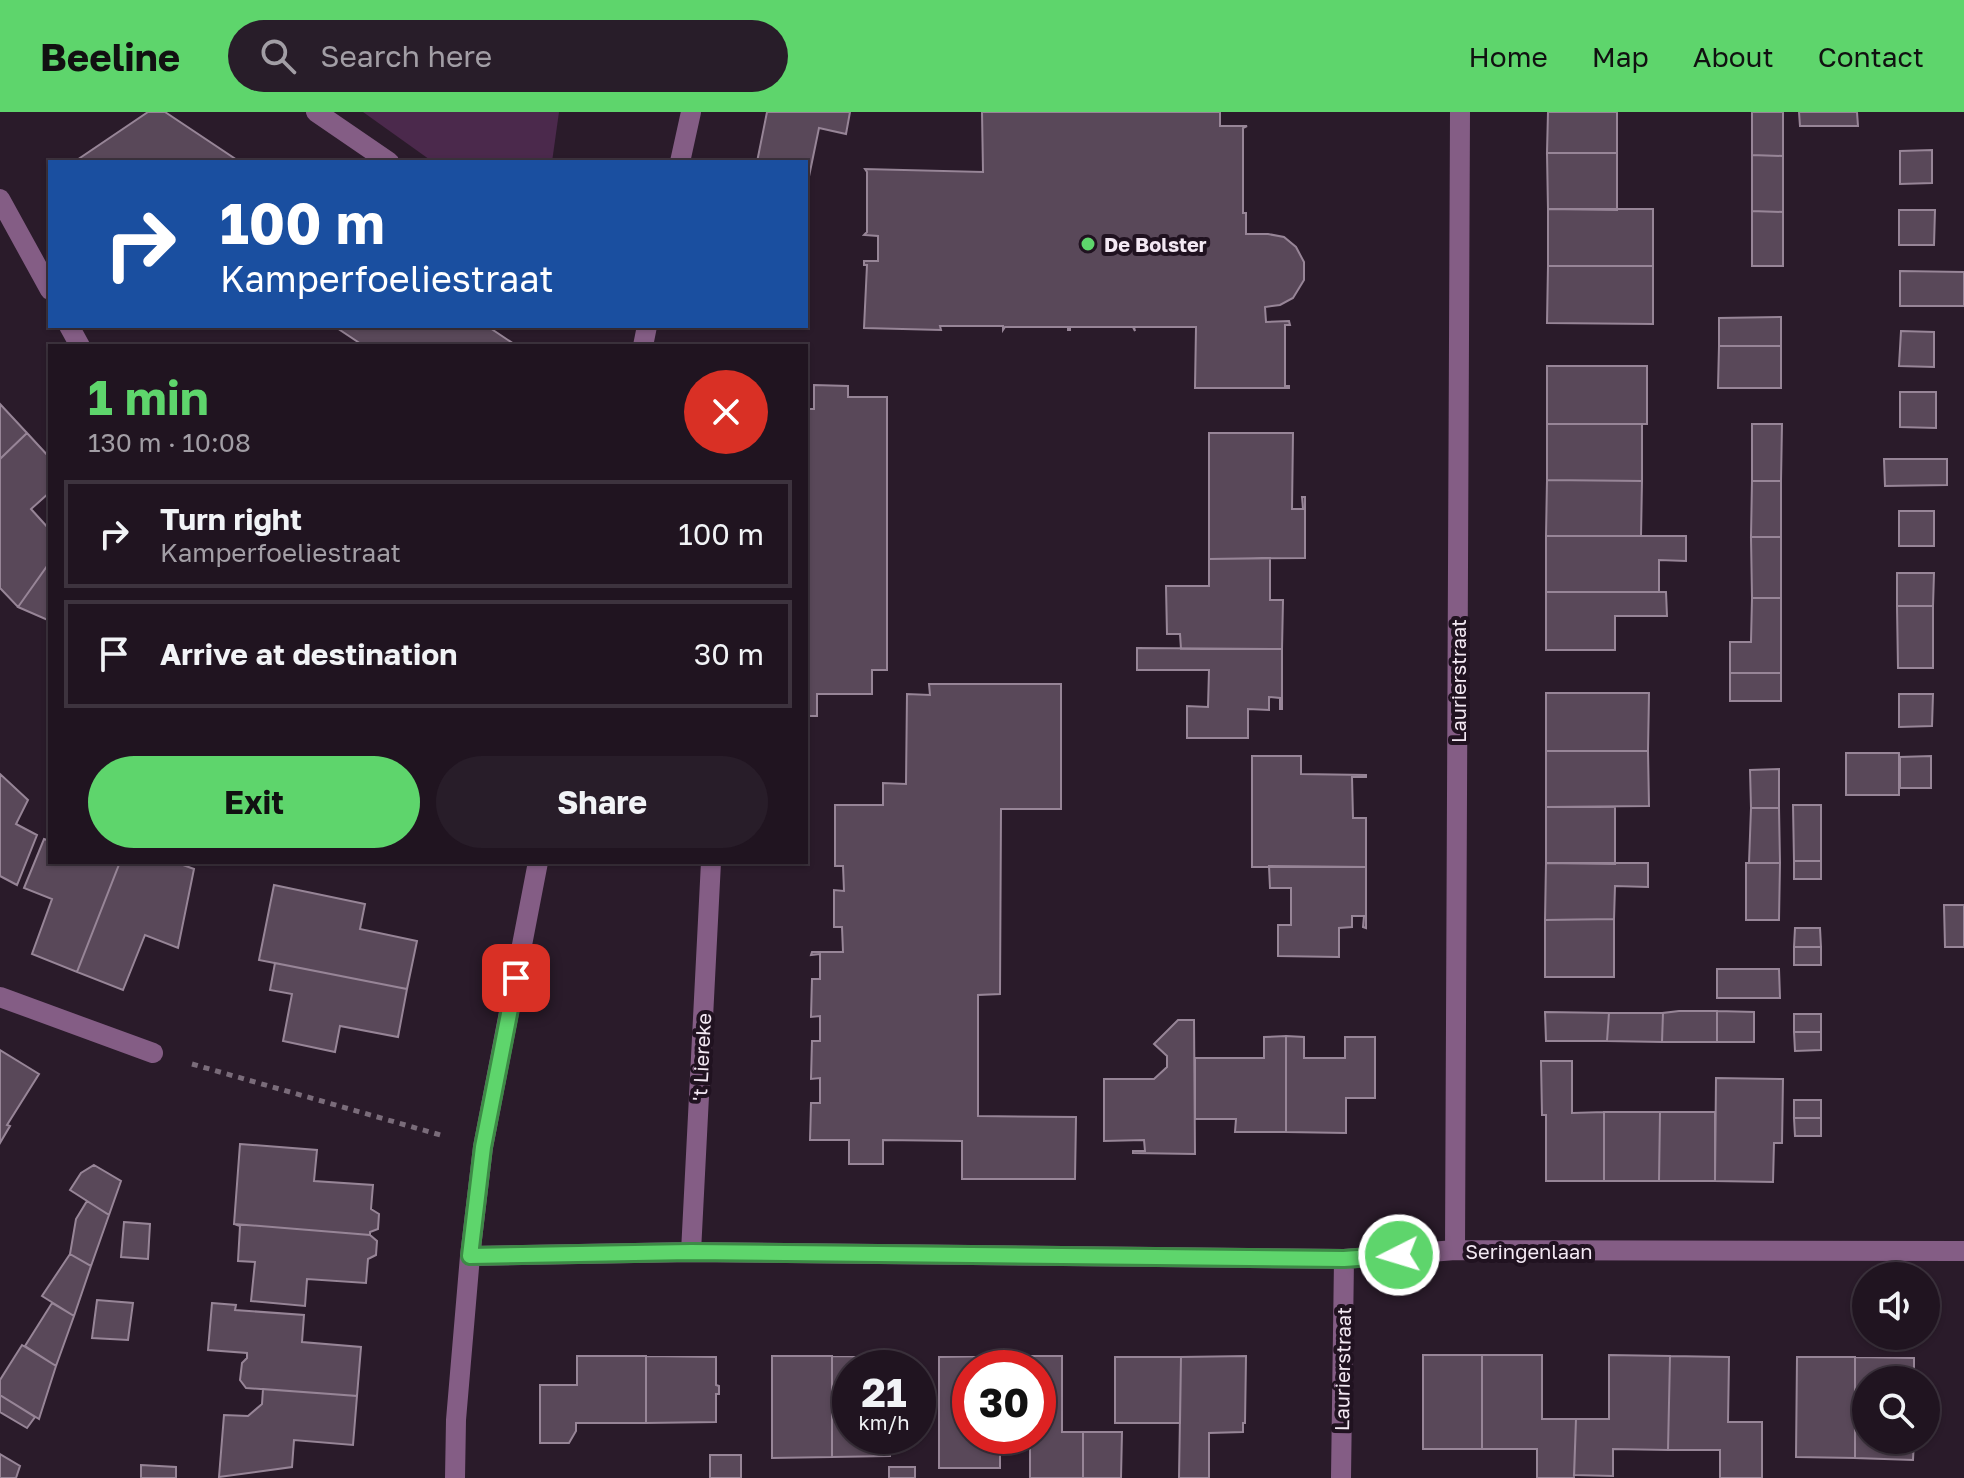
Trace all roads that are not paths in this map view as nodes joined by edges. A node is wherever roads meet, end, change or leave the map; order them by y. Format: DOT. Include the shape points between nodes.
graph roads {
  1 [pos="316,112"];
  2 [pos="691,112"];
  3 [pos="1460,112"];
  4 [pos="386,160"];
  5 [pos="680,160"];
  6 [pos="0,199"];
  7 [pos="48,286"];
  8 [pos="538,864"];
  9 [pos="711,864"];
  10 [pos="0,997"];
  11 [pos="153,1053"];
  12 [pos="1455,1250"];
  13 [pos="1964,1251"];
  14 [pos="691,1252"];
  15 [pos="470,1256"];
  16 [pos="1344,1259"];
  17 [pos="455,1478"];
  18 [pos="1341,1478"];
  1 -- 4 [label="street"];
  2 -- 5 [label="street"];
  3 -- 12 [label="street, Laurierstraat"];
  6 -- 7 [label="street"];
  8 -- 15 [label="street" via="483,1147"];
  9 -- 14 [label="street, 't Liereke"];
  10 -- 11 [label="street"];
  12 -- 13 [label="street, Seringenlaan"];
  12 -- 16 [label="street, Seringenlaan"];
  14 -- 15 [label="street, Seringenlaan"];
  14 -- 16 [label="street, Seringenlaan"];
  15 -- 17 [label="street"];
  16 -- 18 [label="street, Laurierstraat"];
}
